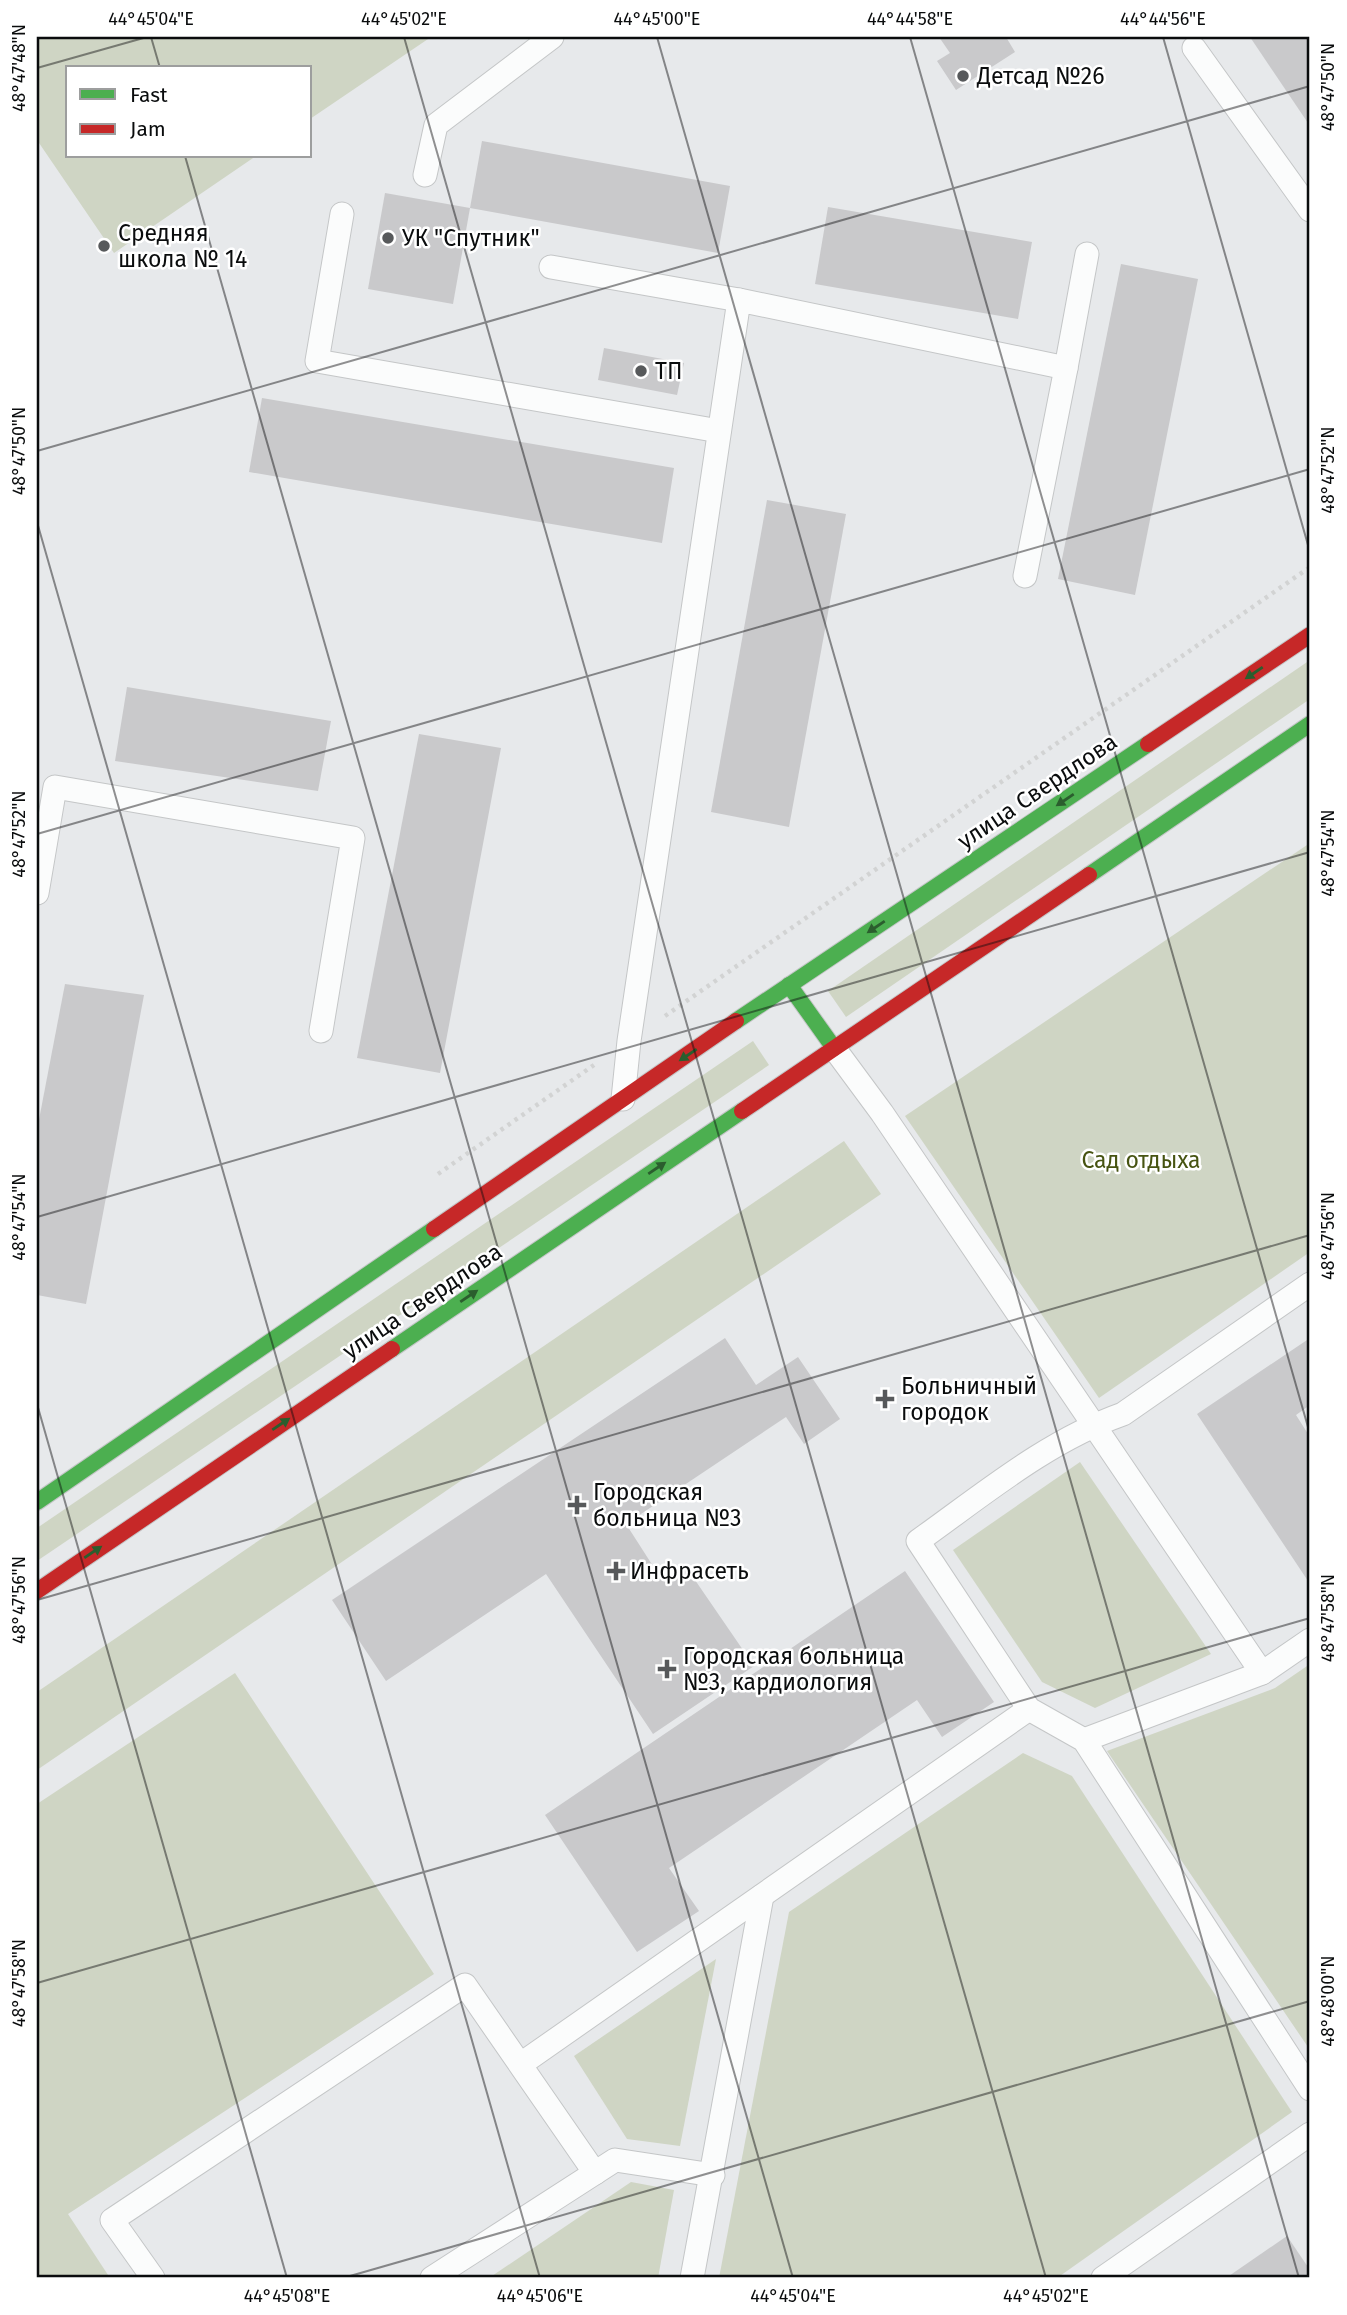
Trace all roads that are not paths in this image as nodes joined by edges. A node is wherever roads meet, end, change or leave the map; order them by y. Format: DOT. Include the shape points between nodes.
graph roads {
  1 [pos="552,37"];
  2 [pos="1194,48"];
  3 [pos="425,175"];
  4 [pos="1310,210"];
  5 [pos="342,214"];
  6 [pos="1087,254"];
  7 [pos="551,267"];
  8 [pos="738,300"];
  9 [pos="1066,368"];
  10 [pos="719,430"];
  11 [pos="1026,576"];
  12 [pos="1310,635"];
  13 [pos="1310,724"];
  14 [pos="39,867"];
  15 [pos="37,893"];
  16 [pos="789,985"];
  17 [pos="321,1031"];
  18 [pos="834,1048"];
  19 [pos="623,1099"];
  20 [pos="1310,1284"];
  21 [pos="1094,1425"];
  22 [pos="37,1502"];
  23 [pos="37,1591"];
  24 [pos="1310,1640"];
  25 [pos="1262,1673"];
  26 [pos="1029,1709"];
  27 [pos="1084,1740"];
  28 [pos="762,1896"];
  29 [pos="521,2064"];
  30 [pos="1310,2089"];
  31 [pos="1310,2134"];
  32 [pos="595,2173"];
  33 [pos="713,2175"];
  34 [pos="153,2278"];
  35 [pos="432,2278"];
  36 [pos="692,2278"];
  37 [pos="1102,2278"];
  1 -- 3 [label="lane" via="436,125"];
  2 -- 4 [label="lane"];
  5 -- 10 [label="lane" via="317,361"];
  6 -- 9 [label="lane"];
  7 -- 8 [label="lane"];
  8 -- 9 [label="lane"];
  8 -- 10 [label="lane"];
  9 -- 11 [label="lane"];
  10 -- 19 [label="lane"];
  12 -- 16 [label="street, улица Свердлова, one-way"];
  13 -- 18 [label="street, улица Свердлова"];
  14 -- 15 [label="lane"];
  14 -- 17 [label="lane" via="55,787 353,838"];
  16 -- 18 [label="street"];
  16 -- 19 [label="street, улица Свердлова, one-way"];
  18 -- 21 [label="lane"];
  23 -- 18 [label="street, улица Свердлова, one-way"];
  19 -- 22 [label="street, улица Свердлова"];
  20 -- 21 [label="lane" via="1123,1414"];
  21 -- 25 [label="lane"];
  21 -- 26 [label="lane" via="1048,1449 918,1541"];
  24 -- 25 [label="lane"];
  25 -- 27 [label="lane"];
  26 -- 27 [label="lane"];
  26 -- 28 [label="lane"];
  27 -- 30 [label="lane"];
  28 -- 29 [label="lane"];
  28 -- 33 [label="lane"];
  29 -- 32 [label="lane"];
  29 -- 34 [label="lane" via="465,1985 112,2220"];
  31 -- 37 [label="lane"];
  32 -- 33 [label="lane" via="615,2160"];
  32 -- 35 [label="lane"];
  33 -- 36 [label="lane"];
}
